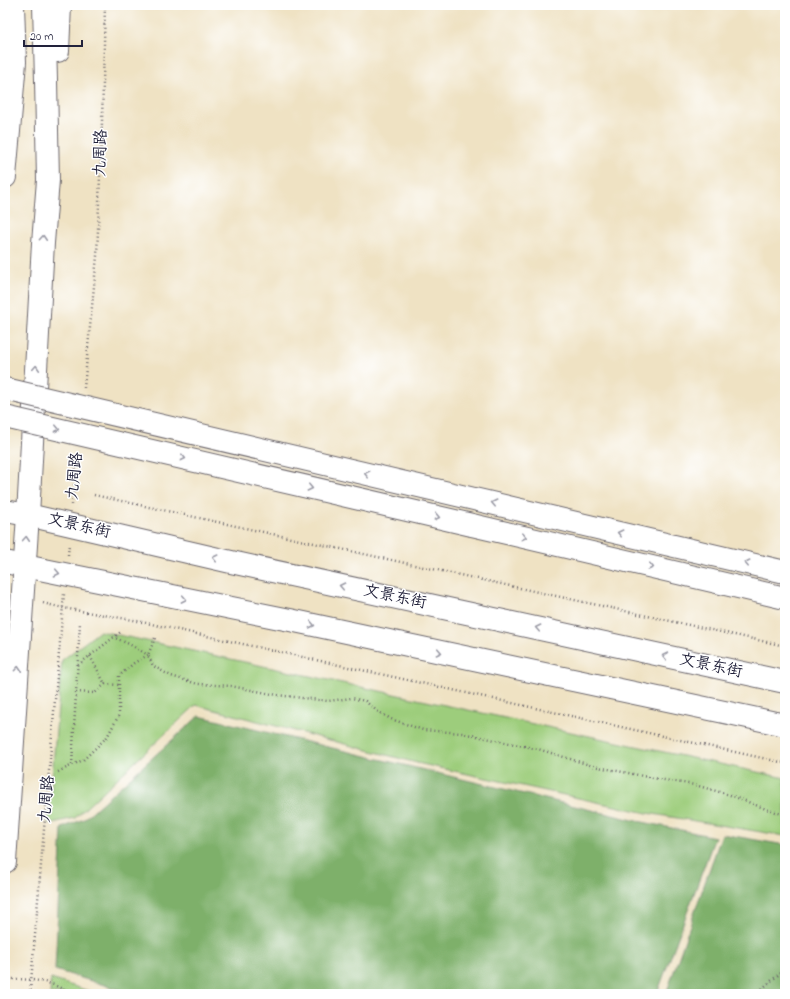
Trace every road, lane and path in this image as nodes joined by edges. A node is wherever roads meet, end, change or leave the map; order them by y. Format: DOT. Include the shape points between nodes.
graph roads {
  1 [pos="13,5"];
  2 [pos="44,5"];
  3 [pos="60,5"];
  4 [pos="105,5"];
  5 [pos="5,167"];
  6 [pos="48,180"];
  7 [pos="5,389"];
  8 [pos="84,390"];
  9 [pos="5,417"];
  10 [pos="78,453"];
  11 [pos="94,495"];
  12 [pos="5,511"];
  13 [pos="28,515"];
  14 [pos="71,524"];
  15 [pos="15,564"];
  16 [pos="785,572"];
  17 [pos="66,575"];
  18 [pos="23,598"];
  19 [pos="785,598"];
  20 [pos="63,608"];
  21 [pos="80,622"];
  22 [pos="122,630"];
  23 [pos="113,637"];
  24 [pos="155,638"];
  25 [pos="785,646"];
  26 [pos="148,655"];
  27 [pos="90,656"];
  28 [pos="78,665"];
  29 [pos="785,682"];
  30 [pos="105,684"];
  31 [pos="119,686"];
  32 [pos="76,692"];
  33 [pos="785,725"];
  34 [pos="785,763"];
  35 [pos="72,765"];
  36 [pos="58,772"];
  37 [pos="785,815"];
  38 [pos="5,862"];
  39 [pos="785,969"];
  40 [pos="5,979"];
  41 [pos="32,979"];
  42 [pos="30,994"];
  43 [pos="69,994"];
  44 [pos="756,994"];
  1 -- 5 [label="main road" via="15,62"];
  2 -- 6 [label="main road"];
  3 -- 6 [label="main road"];
  4 -- 8 [label="path, 九周路" via="97,256"];
  13 -- 6 [label="main road, one-way" via="42,243"];
  16 -- 7 [label="main road, one-way, bridge"];
  9 -- 19 [label="main road, one-way, bridge"];
  10 -- 14 [label="path, 九周路"];
  11 -- 25 [label="path"];
  12 -- 13 [label="main road, 文景东街"];
  13 -- 14 [label="main road, 文景东街"];
  15 -- 13 [label="main road, one-way"];
  14 -- 17 [label="path, 九周路"];
  29 -- 14 [label="main road, 文景东街, one-way" via="231,562"];
  15 -- 17 [label="main road, one-way"];
  15 -- 18 [label="main road"];
  17 -- 20 [label="path, 九周路"];
  17 -- 33 [label="main road, one-way"];
  18 -- 20 [label="path"];
  38 -- 18 [label="main road, one-way"];
  20 -- 34 [label="path" via="164,627"];
  20 -- 41 [label="path, 九周路"];
  21 -- 28 [label="path"];
  22 -- 23 [label="path"];
  23 -- 26 [label="path"];
  23 -- 27 [label="path"];
  24 -- 26 [label="path"];
  26 -- 31 [label="path" via="119,676"];
  26 -- 37 [label="path" via="153,666 171,676 198,684 231,686 276,695 328,701 352,698 365,701 391,719 422,730 462,733 538,749 593,766 695,785"];
  27 -- 28 [label="path"];
  27 -- 30 [label="path"];
  28 -- 32 [label="path"];
  30 -- 31 [label="path"];
  30 -- 32 [label="path" via="95,692"];
  31 -- 35 [label="path" via="119,715 107,737 83,760"];
  32 -- 35 [label="path"];
  35 -- 36 [label="path"];
  39 -- 44 [label="path"];
  40 -- 41 [label="path"];
  41 -- 42 [label="path, 九周路"];
  41 -- 43 [label="path" via="63,989"];
}
